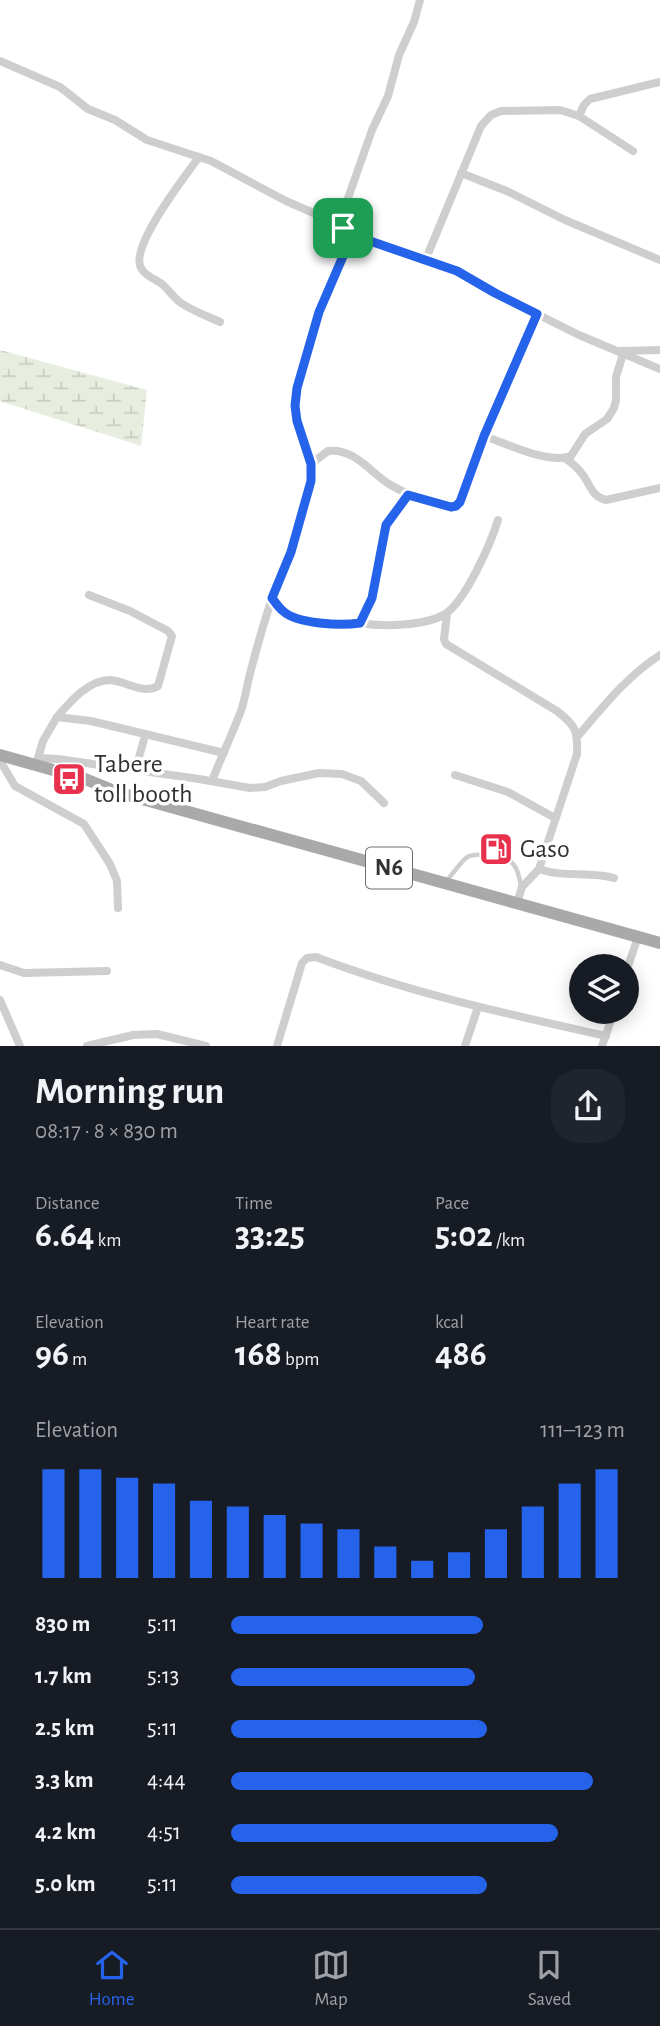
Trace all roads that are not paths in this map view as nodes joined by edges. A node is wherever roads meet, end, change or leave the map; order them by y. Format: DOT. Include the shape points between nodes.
graph roads {
  1 [pos="420,0"];
  2 [pos="0,61"];
  3 [pos="660,82"];
  4 [pos="579,116"];
  5 [pos="633,151"];
  6 [pos="200,157"];
  7 [pos="461,173"];
  8 [pos="339,226"];
  9 [pos="357,235"];
  10 [pos="344,254"];
  11 [pos="660,260"];
  12 [pos="425,261"];
  13 [pos="537,314"];
  14 [pos="220,322"];
  15 [pos="660,350"];
  16 [pos="620,353"];
  17 [pos="660,368"];
  18 [pos="484,436"];
  19 [pos="565,458"];
  20 [pos="311,464"];
  21 [pos="660,488"];
  22 [pos="408,495"];
  23 [pos="498,520"];
  24 [pos="89,595"];
  25 [pos="272,598"];
  26 [pos="447,614"];
  27 [pos="360,623"];
  28 [pos="660,655"];
  29 [pos="57,717"];
  30 [pos="145,736"];
  31 [pos="578,737"];
  32 [pos="224,753"];
  33 [pos="1,760"];
  34 [pos="36,762"];
  35 [pos="135,771"];
  36 [pos="455,775"];
  37 [pos="212,781"];
  38 [pos="117,792"];
  39 [pos="384,803"];
  40 [pos="555,818"];
  41 [pos="539,869"];
  42 [pos="614,878"];
  43 [pos="445,884"];
  44 [pos="522,887"];
  45 [pos="517,903"];
  46 [pos="118,908"];
  47 [pos="638,937"];
  48 [pos="660,943"];
  49 [pos="632,954"];
  50 [pos="0,965"];
  51 [pos="107,971"];
  52 [pos="0,1000"];
  53 [pos="478,1007"];
  54 [pos="610,1024"];
  55 [pos="606,1036"];
  56 [pos="181,1043"];
  57 [pos="20,1046"];
  58 [pos="87,1046"];
  59 [pos="206,1046"];
  60 [pos="277,1046"];
  61 [pos="466,1046"];
  62 [pos="602,1046"];
  1 -- 8 [label="street"];
  2 -- 6 [label="street" via="60,87 88,109 147,140"];
  3 -- 4 [label="street" via="590,99"];
  4 -- 5 [label="street"];
  4 -- 7 [label="street" via="560,110 491,115 481,126"];
  6 -- 8 [label="street"];
  6 -- 14 [label="street" via="149,233 139,262 144,273 182,303"];
  7 -- 11 [label="street"];
  7 -- 12 [label="street"];
  8 -- 9 [label="street"];
  8 -- 10 [label="street"];
  9 -- 10 [label="street"];
  9 -- 12 [label="street"];
  10 -- 20 [label="street" via="319,312 297,388 297,421"];
  12 -- 13 [label="street" via="469,276"];
  13 -- 16 [label="street"];
  13 -- 18 [label="street"];
  15 -- 16 [label="street"];
  16 -- 17 [label="street"];
  16 -- 19 [label="street" via="614,408"];
  18 -- 19 [label="street" via="543,457"];
  18 -- 22 [label="street" via="456,506"];
  19 -- 21 [label="street" via="582,472 598,498"];
  20 -- 22 [label="street" via="328,451 345,452"];
  20 -- 25 [label="street" via="303,512"];
  22 -- 27 [label="street" via="386,525 372,598"];
  23 -- 26 [label="street" via="491,545"];
  24 -- 29 [label="street" via="130,611 172,636 158,686 146,689 100,682 74,697"];
  25 -- 27 [label="street" via="284,613 318,623"];
  25 -- 32 [label="street" via="242,707"];
  26 -- 27 [label="street" via="420,623"];
  26 -- 31 [label="street" via="446,644 557,711 572,722"];
  28 -- 31 [label="street" via="615,692"];
  29 -- 30 [label="street"];
  29 -- 34 [label="street"];
  30 -- 32 [label="street"];
  30 -- 35 [label="street"];
  31 -- 40 [label="street" via="577,754"];
  32 -- 37 [label="street"];
  33 -- 34 [label="main road, N6"];
  33 -- 38 [label="main road, N6" via="82,787"];
  33 -- 46 [label="street" via="15,786 84,824 117,881"];
  34 -- 35 [label="street" via="75,760"];
  34 -- 38 [label="main road, N6"];
  35 -- 37 [label="street"];
  36 -- 40 [label="street" via="508,792"];
  37 -- 39 [label="street" via="250,788 319,773 342,774 361,781"];
  38 -- 43 [label="main road, N6"];
  40 -- 41 [label="street"];
  41 -- 42 [label="street"];
  41 -- 44 [label="street"];
  43 -- 44 [label="lane" via="473,854 509,861 516,867"];
  43 -- 45 [label="main road, N6"];
  44 -- 45 [label="street"];
  45 -- 47 [label="main road, N6"];
  47 -- 48 [label="main road, N6"];
  47 -- 49 [label="street"];
  50 -- 51 [label="street" via="24,973"];
  52 -- 57 [label="street"];
  53 -- 55 [label="street"];
  53 -- 60 [label="street" via="391,984 317,957 307,958"];
  53 -- 61 [label="street"];
  54 -- 55 [label="street"];
  55 -- 62 [label="street"];
  56 -- 58 [label="street" via="145,1034"];
  56 -- 59 [label="street"];
}
